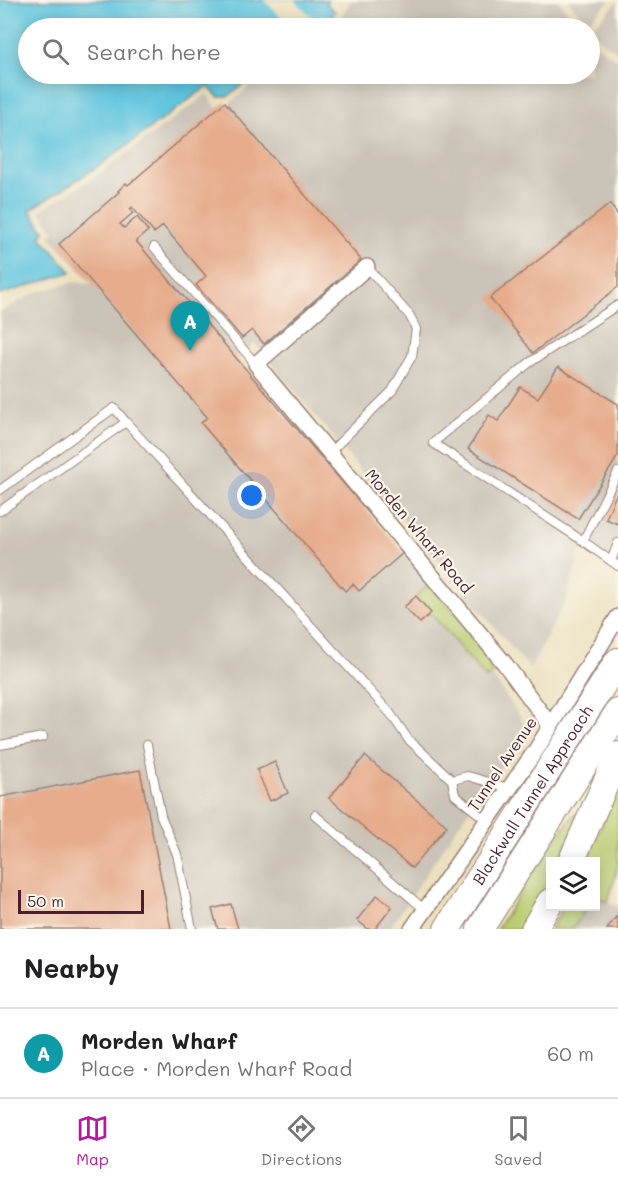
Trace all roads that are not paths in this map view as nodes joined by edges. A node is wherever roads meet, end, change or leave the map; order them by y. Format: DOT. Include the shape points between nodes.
graph roads {
  1 [pos="154,247"];
  2 [pos="367,267"];
  3 [pos="618,305"];
  4 [pos="256,364"];
  5 [pos="126,422"];
  6 [pos="330,452"];
  7 [pos="618,472"];
  8 [pos="0,490"];
  9 [pos="0,511"];
  10 [pos="583,541"];
  11 [pos="618,543"];
  12 [pos="614,564"];
  13 [pos="618,617"];
  14 [pos="618,661"];
  15 [pos="618,712"];
  16 [pos="550,724"];
  17 [pos="43,737"];
  18 [pos="0,745"];
  19 [pos="147,746"];
  20 [pos="618,755"];
  21 [pos="452,780"];
  22 [pos="508,788"];
  23 [pos="315,815"];
  24 [pos="486,820"];
  25 [pos="573,857"];
  26 [pos="546,909"];
  27 [pos="426,910"];
  28 [pos="448,926"];
  29 [pos="192,929"];
  30 [pos="412,929"];
  31 [pos="480,929"];
  32 [pos="534,929"];
  1 -- 4 [label="lane"];
  2 -- 4 [label="street" via="346,279 283,334"];
  2 -- 6 [label="lane" via="410,316 416,329 412,356 392,391"];
  3 -- 10 [label="lane" via="529,363 432,443"];
  4 -- 6 [label="street, Morden Wharf Road"];
  5 -- 8 [label="lane" via="114,408"];
  5 -- 9 [label="lane"];
  5 -- 21 [label="lane" via="390,713 408,739"];
  6 -- 16 [label="street, Morden Wharf Road"];
  7 -- 10 [label="lane"];
  10 -- 12 [label="lane"];
  11 -- 12 [label="lane"];
  13 -- 16 [label="street, Tunnel Avenue"];
  14 -- 28 [label="highway, Blackwall Tunnel Approach"];
  15 -- 31 [label="highway, Blackwall Tunnel Approach"];
  16 -- 22 [label="street, Tunnel Avenue"];
  17 -- 18 [label="lane"];
  19 -- 29 [label="lane" via="161,816 177,854"];
  20 -- 25 [label="highway"];
  21 -- 22 [label="lane" via="468,776"];
  21 -- 24 [label="lane" via="455,795"];
  22 -- 24 [label="street, Tunnel Avenue"];
  23 -- 27 [label="lane"];
  24 -- 27 [label="street, Tunnel Avenue"];
  26 -- 32 [label="highway"];
  27 -- 30 [label="street, Tunnel Avenue"];
}
